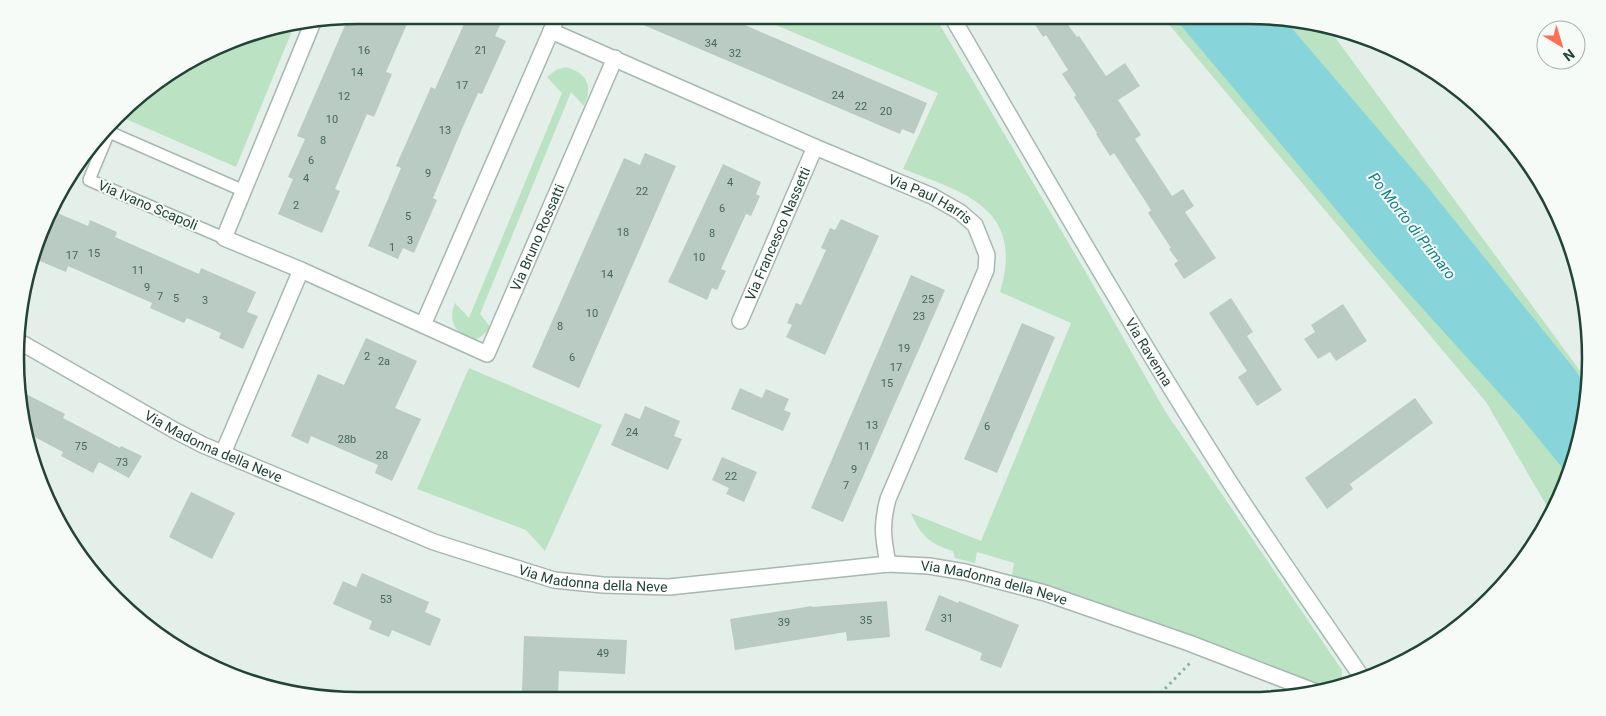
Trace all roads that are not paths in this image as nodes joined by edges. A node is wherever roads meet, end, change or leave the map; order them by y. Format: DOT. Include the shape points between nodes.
graph roads {
  1 [pos="554,24"];
  2 [pos="956,24"];
  3 [pos="311,27"];
  4 [pos="551,31"];
  5 [pos="614,58"];
  6 [pos="112,133"];
  7 [pos="106,140"];
  8 [pos="815,147"];
  9 [pos="244,191"];
  10 [pos="224,238"];
  11 [pos="301,270"];
  12 [pos="740,321"];
  13 [pos="423,325"];
  14 [pos="24,344"];
  15 [pos="223,453"];
  16 [pos="888,564"];
  17 [pos="1359,673"];
  18 [pos="1304,687"];
  1 -- 4 [label="street"];
  2 -- 17 [label="street, Via Ravenna" via="1162,374 1230,482"];
  3 -- 9 [label="street"];
  4 -- 5 [label="street, Via Paul Harris"];
  4 -- 13 [label="street"];
  5 -- 8 [label="street, Via Paul Harris"];
  5 -- 13 [label="street, Via Bruno Rossatti" via="487,354"];
  6 -- 9 [label="lane, Via Ivano Scapoli"];
  7 -- 10 [label="lane, Via Ivano Scapoli" via="88,180"];
  8 -- 12 [label="street, Via Francesco Nassetti"];
  8 -- 16 [label="street, Via Paul Harris" via="932,196 960,212 975,225 987,255 986,270 975,299 888,499 882,533"];
  9 -- 10 [label="street"];
  10 -- 11 [label="street, Via Ivano Scapoli"];
  11 -- 13 [label="street, Via Bruno Rossatti"];
  11 -- 15 [label="street"];
  14 -- 15 [label="street, Via Madonna della Neve" via="174,430"];
  15 -- 16 [label="street, Via Madonna della Neve" via="434,542 554,580 669,587"];
  16 -- 18 [label="street, Via Madonna della Neve" via="929,566 1004,581 1204,649"];
}
